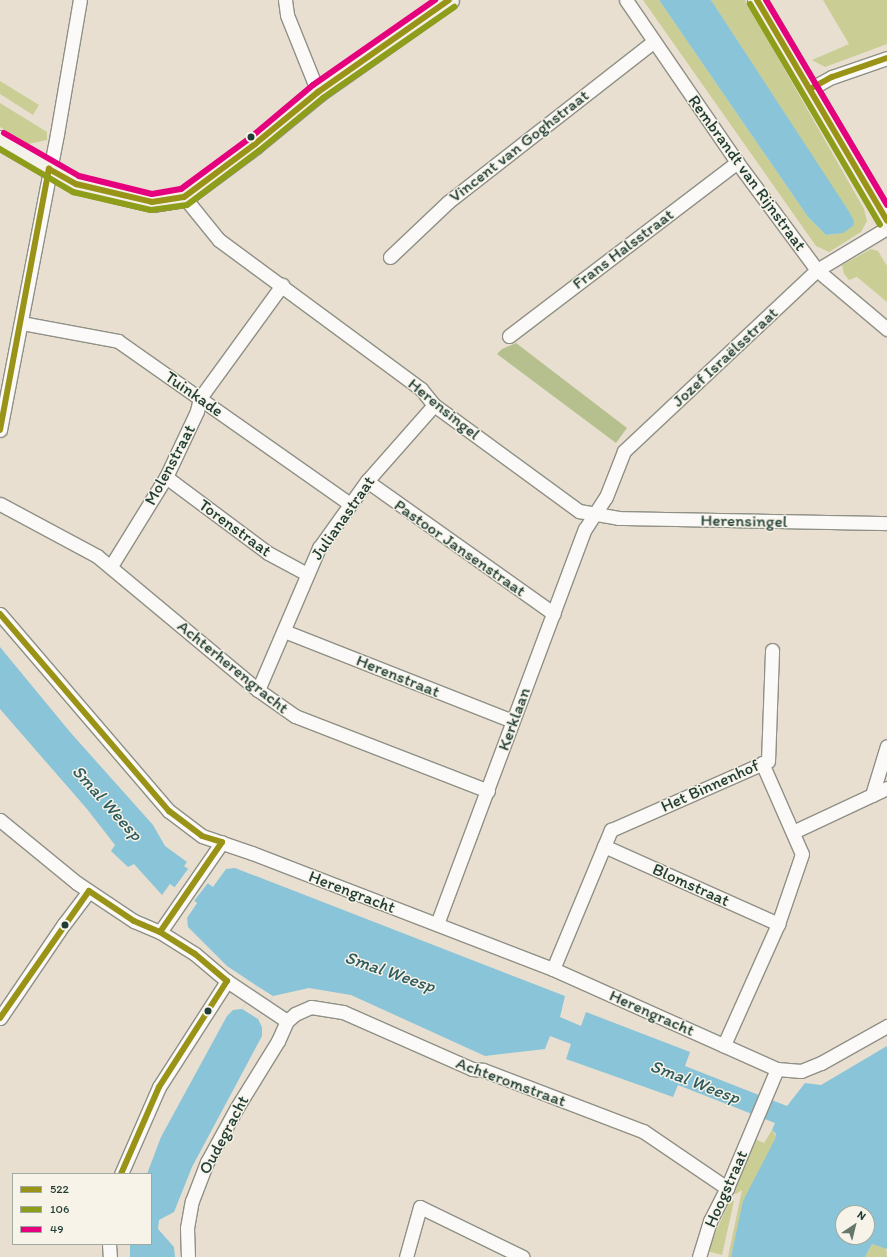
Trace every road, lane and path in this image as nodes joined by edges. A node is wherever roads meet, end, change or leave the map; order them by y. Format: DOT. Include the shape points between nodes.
graph roads {
  1 [pos="80,0"];
  2 [pos="285,0"];
  3 [pos="449,0"];
  4 [pos="626,0"];
  5 [pos="757,0"];
  6 [pos="654,41"];
  7 [pos="887,58"];
  8 [pos="810,90"];
  9 [pos="318,92"];
  10 [pos="0,140"];
  11 [pos="737,162"];
  12 [pos="49,169"];
  13 [pos="184,196"];
  14 [pos="887,221"];
  15 [pos="887,228"];
  16 [pos="390,257"];
  17 [pos="817,270"];
  18 [pos="282,285"];
  19 [pos="22,323"];
  20 [pos="887,329"];
  21 [pos="509,336"];
  22 [pos="200,398"];
  23 [pos="434,405"];
  24 [pos="0,430"];
  25 [pos="166,477"];
  26 [pos="367,481"];
  27 [pos="0,504"];
  28 [pos="350,504"];
  29 [pos="595,515"];
  30 [pos="887,524"];
  31 [pos="111,566"];
  32 [pos="307,574"];
  33 [pos="0,614"];
  34 [pos="554,614"];
  35 [pos="284,631"];
  36 [pos="772,650"];
  37 [pos="258,690"];
  38 [pos="512,721"];
  39 [pos="887,746"];
  40 [pos="762,763"];
  41 [pos="887,788"];
  42 [pos="488,791"];
  43 [pos="872,795"];
  44 [pos="0,820"];
  45 [pos="793,832"];
  46 [pos="222,842"];
  47 [pos="604,846"];
  48 [pos="89,891"];
  49 [pos="437,924"];
  50 [pos="778,924"];
  51 [pos="160,932"];
  52 [pos="553,969"];
  53 [pos="227,982"];
  54 [pos="0,1018"];
  55 [pos="288,1021"];
  56 [pos="887,1026"];
  57 [pos="724,1045"];
  58 [pos="777,1069"];
  59 [pos="121,1173"];
  60 [pos="727,1188"];
  61 [pos="109,1245"];
  62 [pos="110,1257"];
  63 [pos="188,1257"];
  64 [pos="406,1257"];
  65 [pos="523,1257"];
  66 [pos="699,1257"];
  1 -- 12 [label="street"];
  2 -- 9 [label="street" via="286,15"];
  3 -- 9 [label="main road"];
  4 -- 6 [label="street, Rembrandt van Rijnstraat"];
  5 -- 8 [label="main road"];
  6 -- 11 [label="street, Rembrandt van Rijnstraat"];
  6 -- 16 [label="street, Vincent van Goghstraat" via="448,202"];
  7 -- 8 [label="street" via="832,77"];
  8 -- 14 [label="main road"];
  9 -- 13 [label="main road" via="255,144"];
  10 -- 12 [label="main road"];
  11 -- 17 [label="street, Rembrandt van Rijnstraat"];
  11 -- 21 [label="street, Frans Halsstraat"];
  12 -- 13 [label="main road" via="76,184 152,202"];
  12 -- 19 [label="street"];
  13 -- 18 [label="street, Herensingel" via="219,240"];
  15 -- 17 [label="street, Jozef Israëlsstraat"];
  17 -- 20 [label="street, Rembrandt van Rijnstraat"];
  17 -- 29 [label="street, Jozef Israëlsstraat" via="624,451 606,497"];
  18 -- 22 [label="street, Molenstraat"];
  18 -- 23 [label="street, Herensingel" via="421,389"];
  19 -- 22 [label="street, Tuinkade" via="118,341"];
  19 -- 24 [label="street"];
  22 -- 25 [label="street, Molenstraat" via="197,411"];
  22 -- 28 [label="street, Tuinkade"];
  23 -- 26 [label="street, Julianastraat"];
  23 -- 29 [label="street, Herensingel" via="579,511"];
  25 -- 31 [label="street, Molenstraat"];
  25 -- 32 [label="street, Torenstraat" via="268,553"];
  26 -- 28 [label="street, Julianastraat"];
  26 -- 34 [label="street, Pastoor Jansenstraat"];
  27 -- 31 [label="street, Achterherengracht" via="50,528"];
  28 -- 32 [label="street, Julianastraat" via="319,548"];
  29 -- 30 [label="street, Herensingel" via="618,518"];
  29 -- 34 [label="street, Kerklaan" via="585,529"];
  31 -- 37 [label="street, Achterherengracht"];
  32 -- 35 [label="street, Julianastraat"];
  33 -- 46 [label="street, Herengracht" via="169,811 202,836"];
  34 -- 38 [label="street, Kerklaan"];
  35 -- 37 [label="street, Julianastraat"];
  35 -- 38 [label="street, Herenstraat"];
  36 -- 40 [label="street, Het Binnenhof" via="768,761"];
  37 -- 42 [label="street, Achterherengracht" via="295,716"];
  38 -- 42 [label="street, Kerklaan"];
  39 -- 43 [label="street"];
  40 -- 45 [label="street"];
  40 -- 47 [label="street, Het Binnenhof" via="611,830"];
  41 -- 43 [label="street"];
  42 -- 49 [label="street, Kerklaan"];
  43 -- 45 [label="street"];
  44 -- 48 [label="street"];
  45 -- 50 [label="street" via="802,854"];
  46 -- 49 [label="street, Herengracht"];
  46 -- 51 [label="street"];
  47 -- 50 [label="street, Blomstraat"];
  47 -- 52 [label="street"];
  48 -- 51 [label="street" via="134,921"];
  48 -- 54 [label="street"];
  49 -- 52 [label="street, Herengracht"];
  50 -- 57 [label="street"];
  51 -- 53 [label="street" via="201,959"];
  52 -- 57 [label="street, Herengracht"];
  53 -- 55 [label="street"];
  53 -- 59 [label="street" via="159,1087"];
  55 -- 60 [label="street, Achteromstraat" via="295,1014 311,1007 343,1012 472,1069 483,1070 643,1131"];
  55 -- 63 [label="street, Oudegracht" via="207,1162 192,1201 187,1228"];
  56 -- 58 [label="street, Herengracht" via="821,1063 801,1071"];
  57 -- 58 [label="street, Herengracht"];
  58 -- 60 [label="street, Hoogstraat"];
  60 -- 66 [label="street, Hoogstraat" via="710,1221"];
  61 -- 62 [label="street"];
  64 -- 65 [label="street" via="420,1207"];
}
